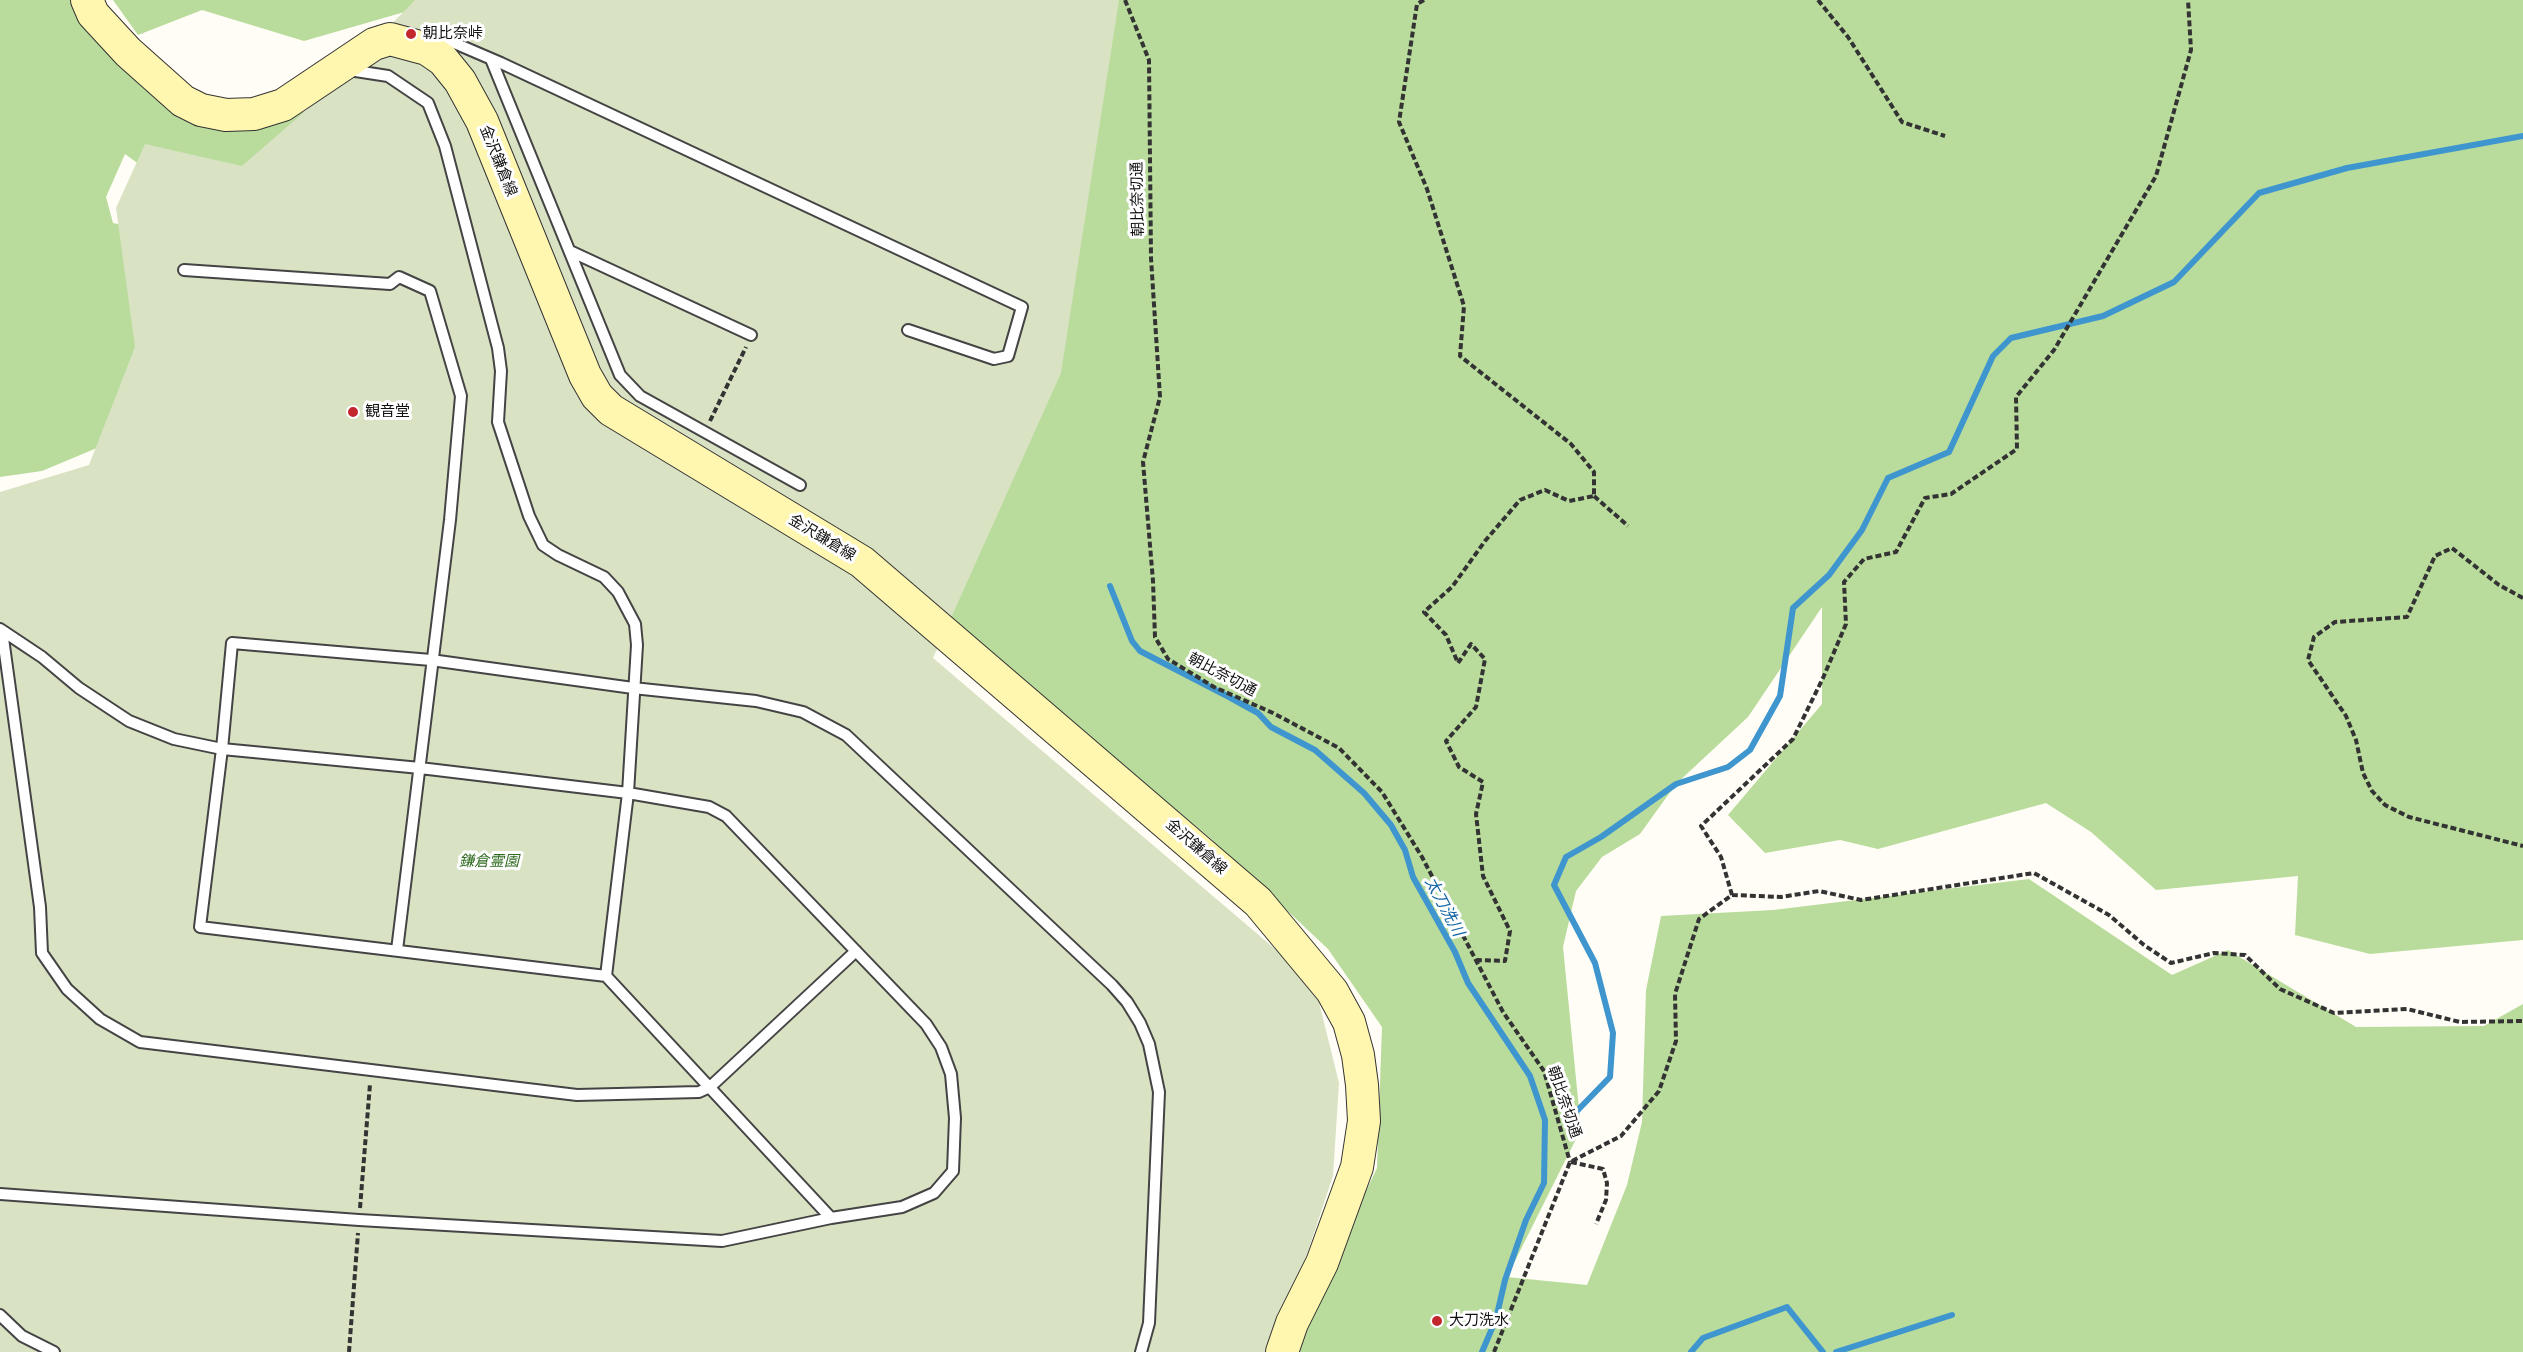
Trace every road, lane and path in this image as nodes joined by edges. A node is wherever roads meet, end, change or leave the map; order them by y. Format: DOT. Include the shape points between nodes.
graph roads {
  1 [pos="87,0"];
  2 [pos="1125,0"];
  3 [pos="1424,0"];
  4 [pos="1818,0"];
  5 [pos="2188,0"];
  6 [pos="390,39"];
  7 [pos="491,59"];
  8 [pos="336,68"];
  9 [pos="1945,136"];
  10 [pos="570,251"];
  11 [pos="184,270"];
  12 [pos="908,330"];
  13 [pos="751,335"];
  14 [pos="704,433"];
  15 [pos="800,485"];
  16 [pos="1594,496"];
  17 [pos="1628,526"];
  18 [pos="2523,598"];
  19 [pos="1,630"];
  20 [pos="431,660"];
  21 [pos="633,688"];
  22 [pos="222,749"];
  23 [pos="420,768"];
  24 [pos="628,793"];
  25 [pos="2523,846"];
  26 [pos="1732,895"];
  27 [pos="397,950"];
  28 [pos="856,951"];
  29 [pos="1477,960"];
  30 [pos="606,976"];
  31 [pos="2523,1021"];
  32 [pos="710,1087"];
  33 [pos="1570,1162"];
  34 [pos="0,1194"];
  35 [pos="831,1218"];
  36 [pos="1596,1224"];
  37 [pos="0,1315"];
  38 [pos="54,1352"];
  39 [pos="1141,1352"];
  40 [pos="1282,1352"];
  41 [pos="1494,1352"];
  1 -- 8 [label="main road" via="93,14 128,52 183,101 201,110 226,115 284,105"];
  2 -- 29 [label="path, 朝比奈切通" via="1149,60 1151,258 1160,398 1143,462 1155,637 1167,659 1214,687 1339,748 1382,792"];
  3 -- 16 [label="path" via="1417,4 1399,122 1427,189 1464,306 1460,356 1571,444 1594,472"];
  4 -- 9 [label="path" via="1848,37 1902,122"];
  5 -- 26 [label="path" via="2191,50 2156,176 2054,350 2016,397 2017,448 1951,494 1925,498 1896,552 1863,559 1844,582 1846,624 1793,739 1701,826 1721,857"];
  6 -- 7 [label="lane" via="445,39"];
  6 -- 8 [label="main road" via="374,44"];
  6 -- 40 [label="main road, 金沢鎌倉線" via="427,49 443,60 460,81 482,121 597,396 611,410 862,562 1234,880 1258,902 1332,991 1349,1022 1358,1055 1364,1120 1357,1167 1343,1210"];
  7 -- 10 [label="lane"];
  7 -- 12 [label="lane" via="1022,307 1008,356 994,359"];
  8 -- 21 [label="lane" via="388,76 428,103 444,146 498,348 498,422 529,516 543,545 604,577 627,607 635,624 637,645"];
  10 -- 13 [label="lane"];
  10 -- 14 [label="lane" via="620,375 640,396"];
  11 -- 20 [label="lane" via="390,284 399,277 430,291 461,396 450,520"];
  13 -- 14 [label="path"];
  14 -- 15 [label="lane"];
  16 -- 17 [label="path"];
  16 -- 29 [label="path" via="1569,501 1545,490 1520,500 1452,587 1424,612 1446,634 1458,663 1471,644 1485,659 1476,707 1446,741 1460,768 1483,782 1476,814 1483,876 1510,931 1505,962"];
  18 -- 25 [label="path" via="2499,585 2452,548 2435,556 2407,617 2336,622 2314,636 2308,660 2346,716 2363,773 2385,805 2409,816"];
  19 -- 22 [label="lane" via="129,721 174,739"];
  19 -- 32 [label="lane" via="24,781 42,952 67,989 100,1019 140,1042 577,1095 699,1092"];
  20 -- 21 [label="lane"];
  20 -- 22 [label="lane" via="232,643"];
  20 -- 23 [label="lane"];
  21 -- 24 [label="lane"];
  21 -- 39 [label="lane" via="756,701 826,722 870,756 1127,1002 1149,1044 1159,1092 1149,1323"];
  22 -- 23 [label="lane"];
  22 -- 27 [label="lane" via="200,927"];
  23 -- 24 [label="lane"];
  23 -- 27 [label="lane"];
  24 -- 28 [label="lane" via="688,802 726,816"];
  24 -- 30 [label="lane"];
  26 -- 31 [label="path" via="1781,897 1820,891 1861,900 2034,873 2109,915 2171,963 2214,953 2245,955 2280,989 2334,1013 2407,1009 2460,1022"];
  26 -- 33 [label="path" via="1699,919 1675,994 1676,1041 1659,1091 1621,1136"];
  27 -- 30 [label="lane"];
  28 -- 32 [label="lane"];
  28 -- 35 [label="lane" via="926,1024 941,1047 951,1074 955,1118 953,1171 933,1193 902,1207"];
  29 -- 33 [label="path, 朝比奈切通" via="1503,1012 1544,1071"];
  30 -- 32 [label="lane"];
  32 -- 35 [label="lane"];
  33 -- 36 [label="path" via="1603,1169 1606,1200"];
  33 -- 41 [label="path"];
  34 -- 35 [label="lane" via="722,1241"];
  37 -- 38 [label="lane" via="22,1336"];
}
